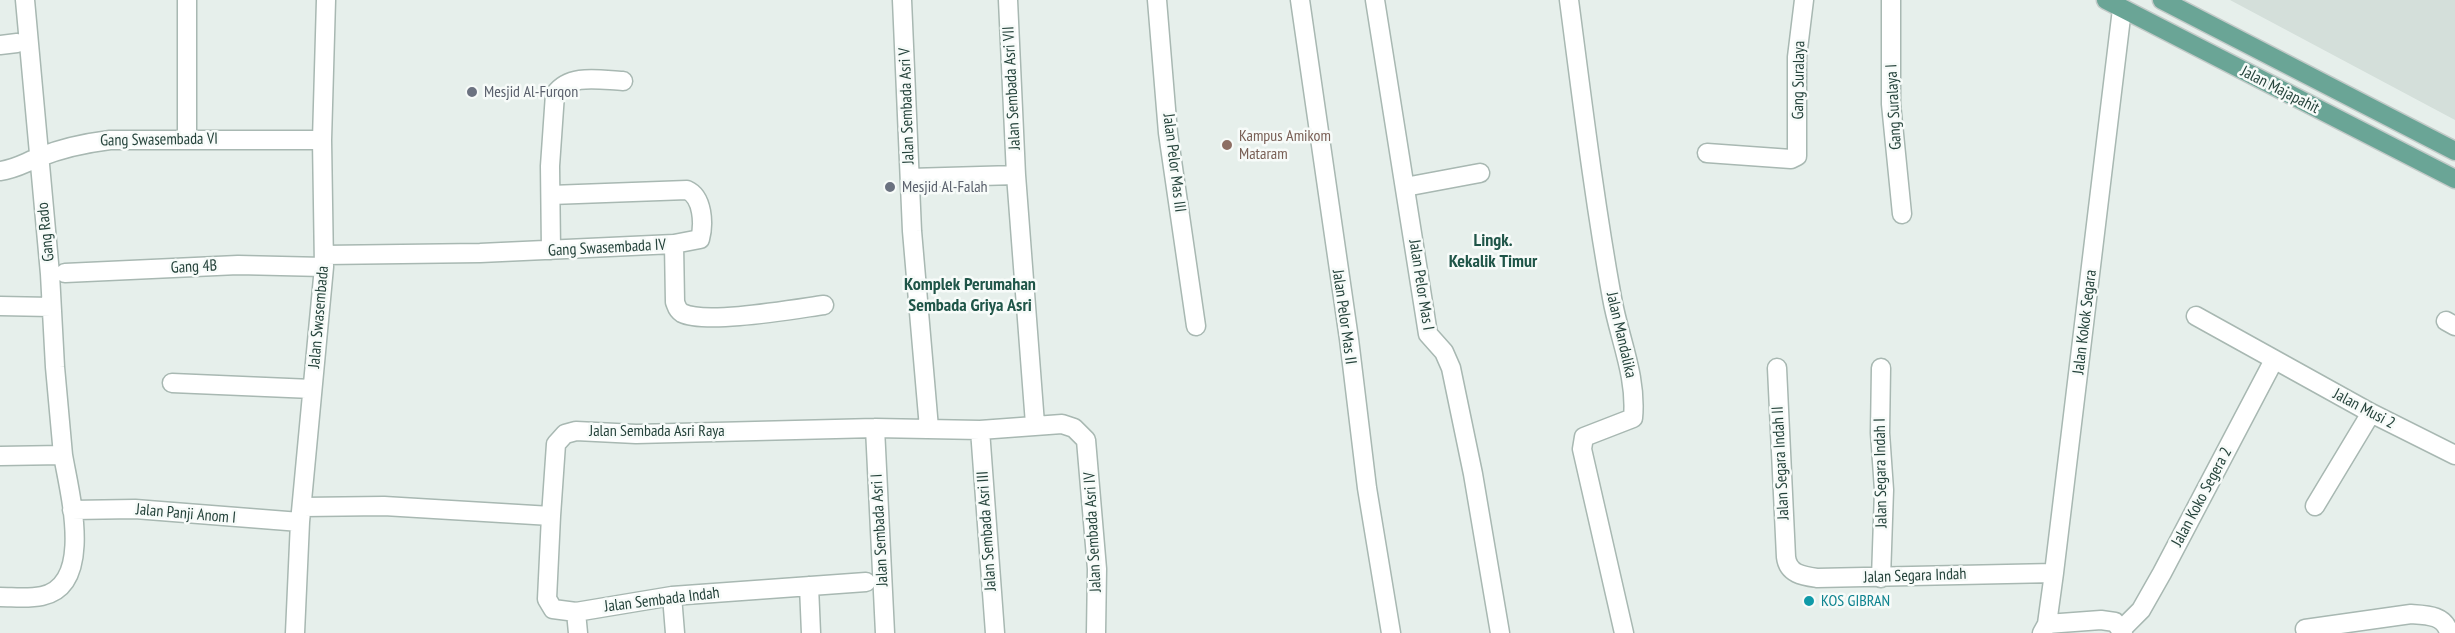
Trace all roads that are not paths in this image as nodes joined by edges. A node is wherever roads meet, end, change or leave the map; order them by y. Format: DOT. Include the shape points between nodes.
graph roads {
  1 [pos="25,0"];
  2 [pos="187,0"];
  3 [pos="326,0"];
  4 [pos="902,0"];
  5 [pos="1008,0"];
  6 [pos="1157,0"];
  7 [pos="1300,0"];
  8 [pos="1376,0"];
  9 [pos="1569,0"];
  10 [pos="1804,0"];
  11 [pos="1890,0"];
  12 [pos="2106,0"];
  13 [pos="2162,0"];
  14 [pos="2122,9"];
  15 [pos="623,81"];
  16 [pos="187,139"];
  17 [pos="322,141"];
  18 [pos="2455,151"];
  19 [pos="1707,153"];
  20 [pos="39,157"];
  21 [pos="0,171"];
  22 [pos="1480,172"];
  23 [pos="1016,176"];
  24 [pos="910,178"];
  25 [pos="2455,178"];
  26 [pos="1405,187"];
  27 [pos="551,195"];
  28 [pos="1902,214"];
  29 [pos="674,244"];
  30 [pos="551,250"];
  31 [pos="324,261"];
  32 [pos="65,273"];
  33 [pos="824,305"];
  34 [pos="0,306"];
  35 [pos="51,307"];
  36 [pos="2196,316"];
  37 [pos="1196,326"];
  38 [pos="2274,360"];
  39 [pos="1777,368"];
  40 [pos="1881,368"];
  41 [pos="172,383"];
  42 [pos="312,388"];
  43 [pos="2371,413"];
  44 [pos="1035,424"];
  45 [pos="875,428"];
  46 [pos="929,428"];
  47 [pos="980,430"];
  48 [pos="1082,433"];
  49 [pos="63,455"];
  50 [pos="2455,455"];
  51 [pos="0,456"];
  52 [pos="2315,506"];
  53 [pos="72,510"];
  54 [pos="301,514"];
  55 [pos="551,516"];
  56 [pos="1786,557"];
  57 [pos="2054,573"];
  58 [pos="1881,578"];
  59 [pos="866,582"];
  60 [pos="809,586"];
  61 [pos="672,596"];
  62 [pos="0,597"];
  63 [pos="576,612"];
  64 [pos="2044,628"];
  65 [pos="2304,629"];
  66 [pos="2123,631"];
  67 [pos="295,633"];
  68 [pos="578,633"];
  69 [pos="675,633"];
  70 [pos="811,633"];
  71 [pos="885,633"];
  72 [pos="995,633"];
  73 [pos="1096,633"];
  74 [pos="1391,633"];
  75 [pos="1500,633"];
  76 [pos="1623,633"];
  77 [pos="2449,633"];
  1 -- 20 [label="street, Gang Rado"];
  2 -- 16 [label="street"];
  3 -- 17 [label="street, Jalan Swasembada"];
  4 -- 24 [label="street, Jalan Sembada Asri V"];
  5 -- 23 [label="street, Jalan Sembada Asri VII"];
  6 -- 37 [label="street, Jalan Pelor Mas III" via="1168,133"];
  7 -- 74 [label="street, Jalan Pelor Mas II" via="1367,488"];
  8 -- 26 [label="street, Jalan Pelor Mas I"];
  9 -- 76 [label="street, Jalan Mandalika" via="1612,299 1634,397 1634,418 1584,437 1582,449"];
  10 -- 19 [label="street, Gang Suralaya" via="1797,57 1795,159"];
  11 -- 28 [label="street, Gang Suralaya I" via="1892,104"];
  12 -- 14 [label="main road, Jalan Majapahit"];
  13 -- 18 [label="main road, Jalan Majapahit"];
  14 -- 25 [label="main road, Jalan Majapahit"];
  14 -- 57 [label="street, Jalan Kokok Segara"];
  15 -- 27 [label="street" via="577,80 555,94"];
  16 -- 17 [label="street, Gang Swasembada VI"];
  16 -- 20 [label="street, Gang Swasembada VI" via="110,140 76,145"];
  17 -- 31 [label="street, Jalan Swasembada"];
  20 -- 21 [label="street, Gang Swasembada VI"];
  20 -- 35 [label="street, Gang Rado"];
  22 -- 26 [label="street"];
  23 -- 24 [label="street"];
  23 -- 44 [label="street, Jalan Sembada Asri VII"];
  24 -- 46 [label="street, Jalan Sembada Asri V"];
  26 -- 75 [label="street, Jalan Pelor Mas I" via="1428,334 1444,352 1451,368"];
  27 -- 29 [label="street" via="687,190 699,201 700,239"];
  27 -- 30 [label="street"];
  29 -- 30 [label="street, Gang Swasembada IV"];
  29 -- 33 [label="street, Gang Swasembada IV" via="675,302 683,314 763,314"];
  30 -- 31 [label="street, Gang Swasembada IV"];
  31 -- 32 [label="street, Gang 4B"];
  31 -- 42 [label="street, Jalan Swasembada"];
  34 -- 35 [label="street"];
  35 -- 49 [label="street, Gang Rado"];
  36 -- 38 [label="street, Jalan Musi 2"];
  38 -- 43 [label="street, Jalan Musi 2"];
  38 -- 66 [label="street, Jalan Koko Segera 2" via="2162,573 2141,610"];
  39 -- 56 [label="street, Jalan Segara Indah II"];
  40 -- 58 [label="street, Jalan Segara Indah I"];
  41 -- 42 [label="street"];
  42 -- 54 [label="street, Jalan Swasembada"];
  43 -- 50 [label="street, Jalan Musi 2"];
  43 -- 52 [label="street"];
  44 -- 47 [label="street, Jalan Sembada Asri Raya"];
  44 -- 48 [label="street, Jalan Sembada Asri Raya" via="1062,424"];
  45 -- 46 [label="street, Jalan Sembada Asri Raya"];
  45 -- 55 [label="street, Jalan Sembada Asri Raya" via="636,434 576,431 565,434 556,444"];
  45 -- 71 [label="street, Jalan Sembada Asri I"];
  46 -- 47 [label="street, Jalan Sembada Asri Raya"];
  47 -- 72 [label="street, Jalan Sembada Asri III"];
  48 -- 73 [label="street, Jalan Sembada Asri IV" via="1086,440 1097,569"];
  49 -- 51 [label="street"];
  49 -- 53 [label="street"];
  53 -- 54 [label="street, Jalan Panji Anom I"];
  53 -- 62 [label="street" via="74,555 71,571 63,582 43,596"];
  54 -- 55 [label="street" via="384,506"];
  54 -- 67 [label="street, Jalan Swasembada"];
  55 -- 63 [label="street, Jalan Sembada Indah" via="548,599 553,609"];
  56 -- 58 [label="street, Jalan Segara Indah" via="1789,568 1801,576"];
  57 -- 58 [label="street, Jalan Segara Indah"];
  57 -- 64 [label="street, Jalan Kokok Segara"];
  59 -- 60 [label="street, Jalan Sembada Indah"];
  60 -- 61 [label="street, Jalan Sembada Indah"];
  60 -- 70 [label="street"];
  61 -- 63 [label="street, Jalan Sembada Indah"];
  61 -- 69 [label="street"];
  63 -- 68 [label="street"];
  64 -- 66 [label="street" via="2101,620 2115,622"];
  65 -- 77 [label="street" via="2411,614 2440,619"];
}
